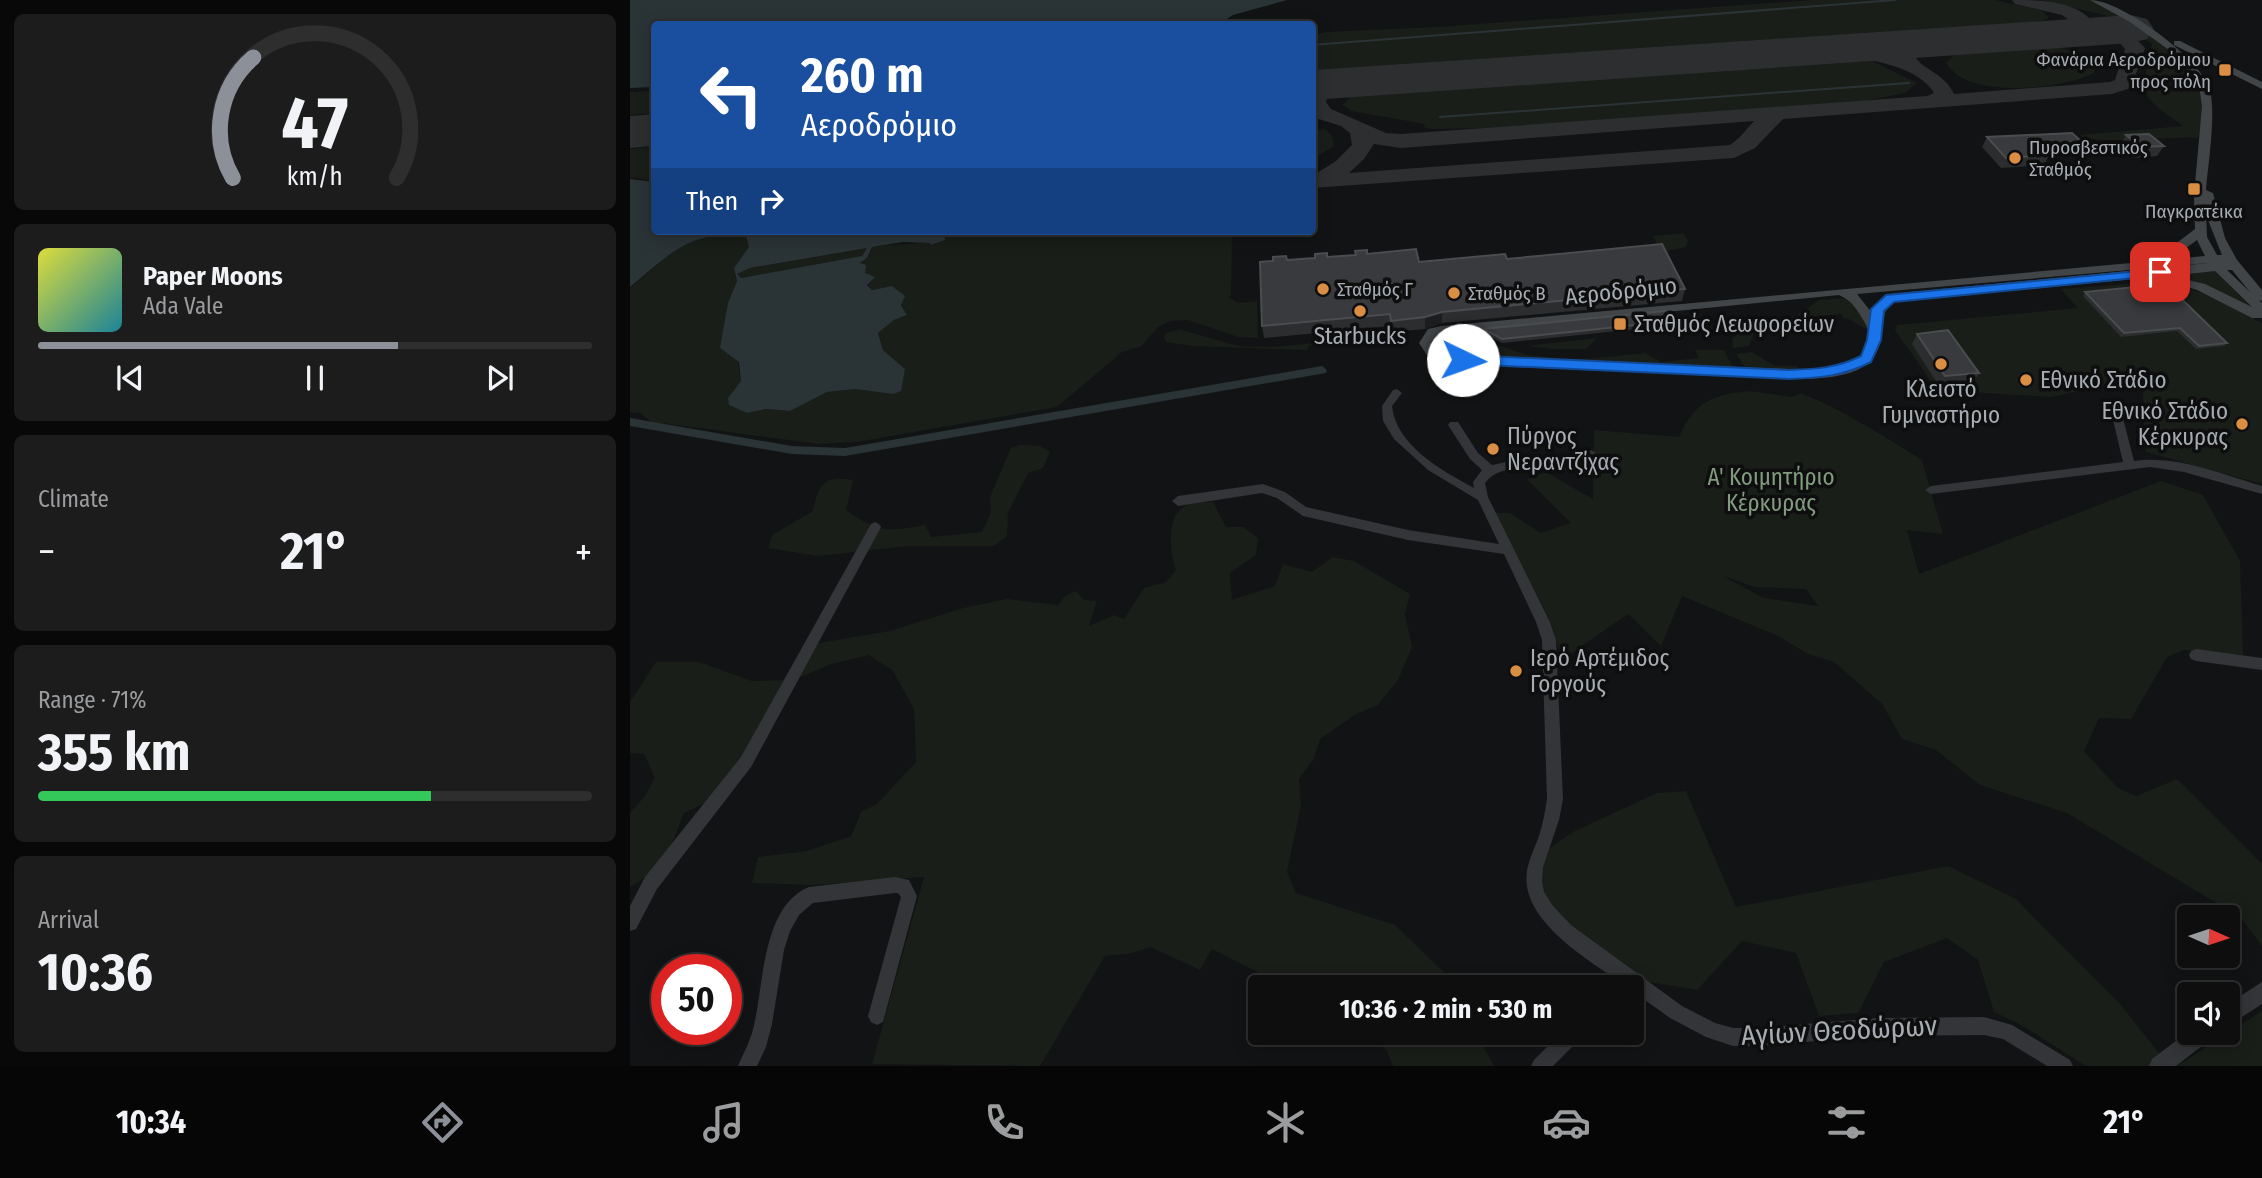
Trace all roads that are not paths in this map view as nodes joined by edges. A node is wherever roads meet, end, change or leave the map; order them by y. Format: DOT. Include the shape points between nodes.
graph roads {
  1 [pos="2094,0"];
  2 [pos="2131,19"];
  3 [pos="2181,45"];
  4 [pos="2208,60"];
  5 [pos="2187,61"];
  6 [pos="2262,86"];
  7 [pos="2203,179"];
  8 [pos="2200,231"];
  9 [pos="2222,263"];
  10 [pos="2147,265"];
  11 [pos="2134,275"];
  12 [pos="1999,282"];
  13 [pos="1839,292"];
  14 [pos="2262,297"];
  15 [pos="2262,310"];
  16 [pos="2262,318"];
  17 [pos="1874,327"];
  18 [pos="1397,393"];
  19 [pos="2114,403"];
  20 [pos="1454,425"];
  21 [pos="1591,454"];
  22 [pos="2129,464"];
  23 [pos="1490,470"];
  24 [pos="1931,490"];
  25 [pos="2262,490"];
  26 [pos="1482,497"];
  27 [pos="1178,501"];
  28 [pos="875,527"];
  29 [pos="1508,551"];
  30 [pos="2196,655"];
  31 [pos="2262,664"];
  32 [pos="630,923"];
  33 [pos="1617,975"];
  34 [pos="2262,992"];
  35 [pos="1644,993"];
  36 [pos="2240,1008"];
  37 [pos="877,1016"];
  38 [pos="1562,1045"];
  39 [pos="2187,1045"];
  40 [pos="747,1066"];
  41 [pos="1540,1066"];
  42 [pos="2064,1066"];
  43 [pos="2159,1066"];
  1 -- 2 [label="main road"];
  2 -- 3 [label="main road"];
  2 -- 5 [label="main road"];
  3 -- 4 [label="main road"];
  3 -- 5 [label="main road"];
  4 -- 5 [label="main road"];
  4 -- 6 [label="main road"];
  5 -- 7 [label="main road" via="2206,97"];
  7 -- 8 [label="main road"];
  7 -- 9 [label="main road"];
  8 -- 9 [label="main road"];
  8 -- 10 [label="main road" via="2175,252"];
  9 -- 10 [label="main road, Αεροδρόμιο"];
  9 -- 11 [label="main road, Αεροδρόμιο"];
  9 -- 14 [label="main road"];
  9 -- 15 [label="main road"];
  10 -- 12 [label="main road, Αεροδρόμιο"];
  11 -- 12 [label="main road, Αεροδρόμιο"];
  11 -- 16 [label="main road" via="2201,287"];
  12 -- 13 [label="main road, Αεροδρόμιο"];
  12 -- 17 [label="main road, Αεροδρόμιο" via="1890,298 1878,309"];
  13 -- 17 [label="main road" via="1856,298"];
  13 -- 17 [label="main road, Αεροδρόμιο" via="1442,330 1433,332 1426,343 1434,355 1463,360 1813,374 1846,369 1867,359"];
  18 -- 26 [label="street" via="1386,403 1389,426 1409,449"];
  19 -- 22 [label="street"];
  20 -- 23 [label="street" via="1474,456"];
  21 -- 23 [label="street" via="1559,467"];
  22 -- 24 [label="street"];
  22 -- 25 [label="street" via="2170,465"];
  23 -- 26 [label="street" via="1479,482"];
  26 -- 29 [label="street, Αγίων Θεοδώρων"];
  27 -- 29 [label="street" via="1263,488 1303,511"];
  28 -- 32 [label="street" via="746,762 651,883"];
  29 -- 33 [label="street, Αγίων Θεοδώρων" via="1549,640 1554,817 1532,874 1533,889 1549,917"];
  30 -- 31 [label="street"];
  34 -- 36 [label="street"];
  35 -- 42 [label="street, Αγίων Θεοδώρων" via="1696,1024 1733,1037 1974,1025 2006,1031"];
  37 -- 40 [label="street" via="909,896 903,886 895,885 809,895 785,920 758,1046"];
  38 -- 41 [label="street"];
  39 -- 43 [label="street"];
}
